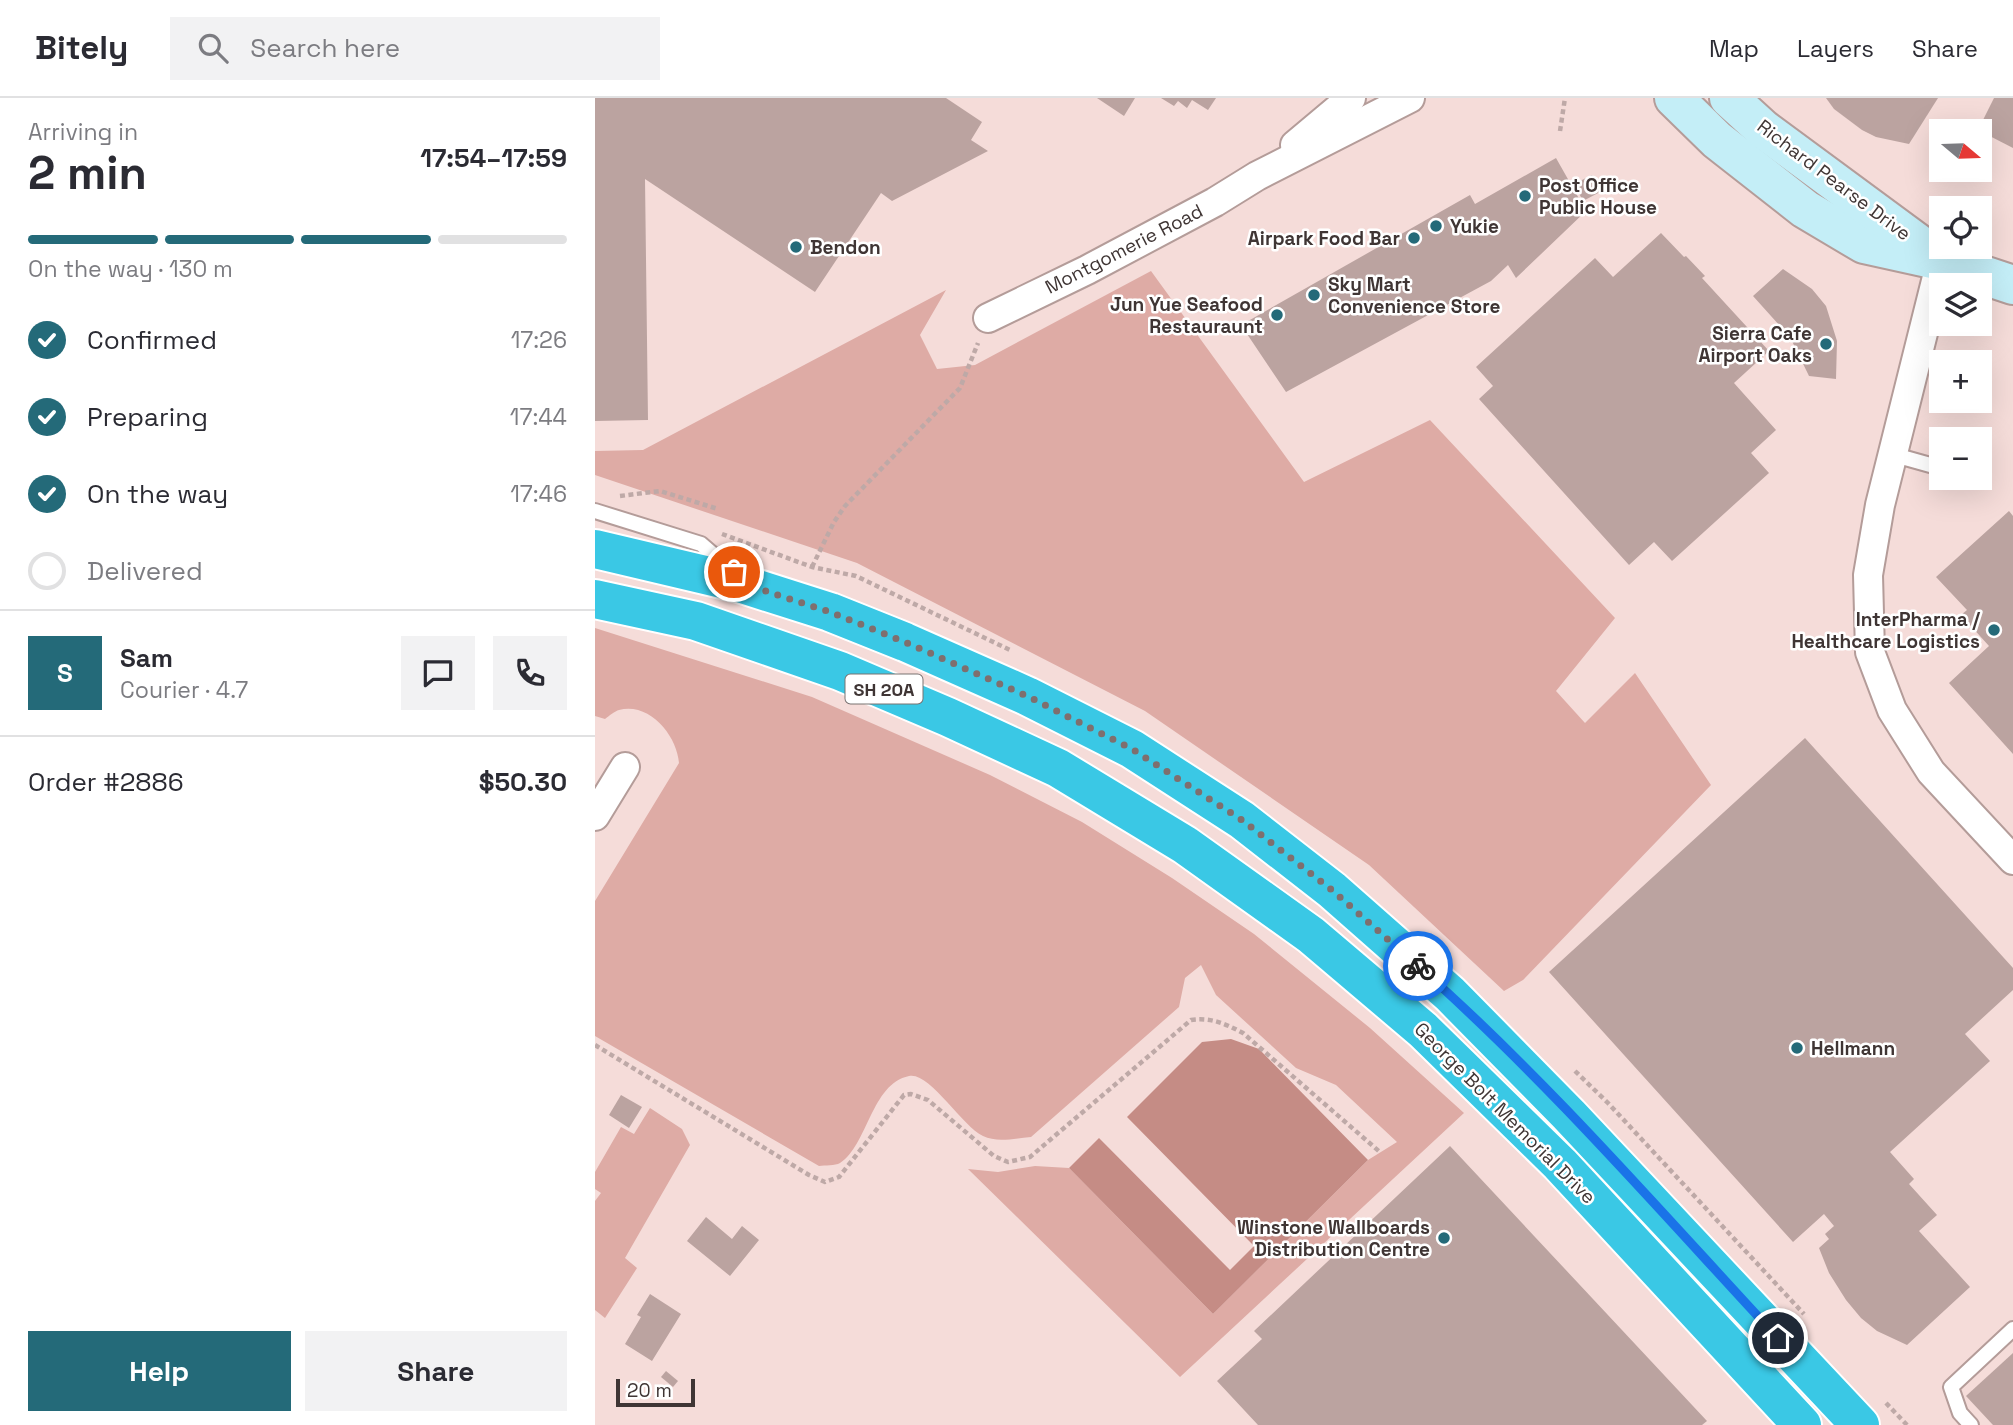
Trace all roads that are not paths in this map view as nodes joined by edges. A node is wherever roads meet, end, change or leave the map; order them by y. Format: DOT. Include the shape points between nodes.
graph roads {
  1 [pos="1351,98"];
  2 [pos="1410,98"];
  3 [pos="1674,98"];
  4 [pos="1729,98"];
  5 [pos="1257,176"];
  6 [pos="1941,261"];
  7 [pos="2013,285"];
  8 [pos="988,318"];
  9 [pos="1891,454"];
  10 [pos="1929,465"];
  11 [pos="595,511"];
  12 [pos="595,550"];
  13 [pos="750,586"];
  14 [pos="595,599"];
  15 [pos="625,767"];
  16 [pos="595,816"];
  17 [pos="2013,860"];
  18 [pos="2013,1329"];
  19 [pos="1802,1425"];
  20 [pos="1860,1425"];
  21 [pos="1971,1425"];
  1 -- 5 [label="street, Montgomerie Road"];
  2 -- 5 [label="street, Montgomerie Road"];
  3 -- 6 [label="street, Richard Pearse Drive" via="1717,140 1805,209 1864,244"];
  4 -- 6 [label="street, Richard Pearse Drive" via="1763,129"];
  5 -- 8 [label="street, Montgomerie Road"];
  6 -- 7 [label="street, Richard Pearse Drive"];
  6 -- 9 [label="street"];
  9 -- 10 [label="lane"];
  9 -- 17 [label="street" via="1868,575 1870,652 1892,710 1931,772"];
  11 -- 13 [label="lane" via="701,544"];
  12 -- 13 [label="highway, SH 20A"];
  13 -- 20 [label="highway, SH 20A" via="830,612 1027,696 1132,749 1242,820 1332,890 1450,994"];
  14 -- 19 [label="highway, George Bolt Memorial Drive / SH 20A" via="695,621 841,671 1058,768 1185,845 1311,935 1423,1030 1560,1164"];
  15 -- 16 [label="street"];
  18 -- 21 [label="lane" via="1951,1387 1960,1413"];
}
